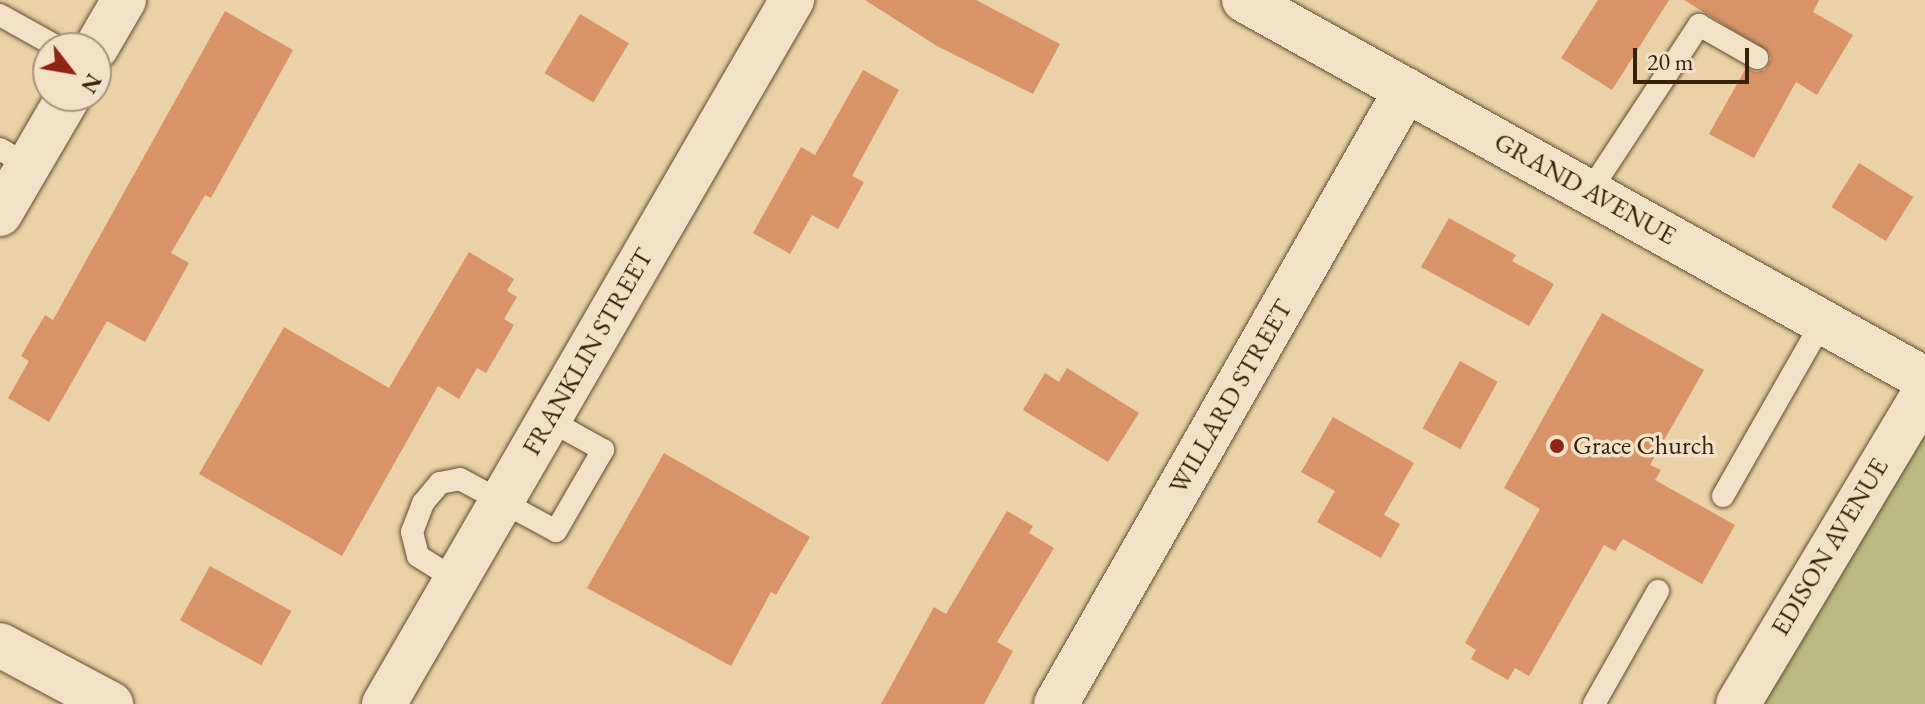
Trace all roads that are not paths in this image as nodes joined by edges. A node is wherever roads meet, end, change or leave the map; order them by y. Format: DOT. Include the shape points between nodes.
graph roads {
  1 [pos="124,0"];
  2 [pos="792,0"];
  3 [pos="1244,0"];
  4 [pos="0,15"];
  5 [pos="105,32"];
  6 [pos="32,33"];
  7 [pos="1757,58"];
  8 [pos="1406,90"];
  9 [pos="55,112"];
  10 [pos="14,158"];
  11 [pos="1590,191"];
  12 [pos="0,214"];
  13 [pos="1823,321"];
  14 [pos="1925,379"];
  15 [pos="1925,392"];
  16 [pos="549,420"];
  17 [pos="1723,496"];
  18 [pos="502,501"];
  19 [pos="456,580"];
  20 [pos="1658,591"];
  21 [pos="0,645"];
  22 [pos="111,704"];
  23 [pos="384,704"];
  24 [pos="1056,704"];
  25 [pos="1594,704"];
  26 [pos="1738,704"];
  1 -- 5 [label="street"];
  2 -- 16 [label="street, FRANKLIN STREET"];
  3 -- 8 [label="street, GRAND AVENUE"];
  4 -- 6 [label="lane"];
  7 -- 11 [label="lane" via="1699,25"];
  8 -- 11 [label="street, GRAND AVENUE"];
  8 -- 24 [label="street, WILLARD STREET"];
  9 -- 10 [label="street"];
  10 -- 12 [label="street"];
  11 -- 13 [label="street, GRAND AVENUE"];
  13 -- 14 [label="street, GRAND AVENUE"];
  13 -- 17 [label="lane"];
  15 -- 26 [label="street, EDISON AVENUE"];
  16 -- 18 [label="street, FRANKLIN STREET"];
  16 -- 18 [label="lane" via="603,450 556,531"];
  18 -- 19 [label="street, FRANKLIN STREET"];
  18 -- 19 [label="lane" via="460,479 440,483 423,503 412,532 418,556"];
  19 -- 23 [label="street, FRANKLIN STREET"];
  20 -- 25 [label="lane"];
  21 -- 22 [label="street"];
}
